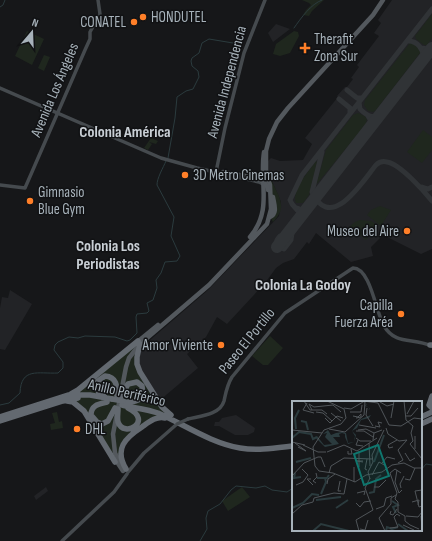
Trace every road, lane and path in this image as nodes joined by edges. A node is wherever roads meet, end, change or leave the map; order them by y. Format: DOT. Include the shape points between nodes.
graph roads {
  1 [pos="98,0"];
  2 [pos="264,0"];
  3 [pos="382,0"];
  4 [pos="346,44"];
  5 [pos="0,88"];
  6 [pos="57,114"];
  7 [pos="216,172"];
  8 [pos="223,172"];
  9 [pos="263,178"];
  10 [pos="0,184"];
  11 [pos="266,187"];
  12 [pos="266,214"];
  13 [pos="270,217"];
  14 [pos="139,343"];
  15 [pos="431,346"];
  16 [pos="68,395"];
  17 [pos="432,396"];
  18 [pos="63,401"];
  19 [pos="110,401"];
  20 [pos="121,403"];
  21 [pos="432,408"];
  22 [pos="432,412"];
  23 [pos="432,415"];
  24 [pos="0,417"];
  25 [pos="422,417"];
  26 [pos="432,419"];
  27 [pos="174,420"];
  28 [pos="422,420"];
  29 [pos="0,421"];
  30 [pos="422,424"];
  31 [pos="292,445"];
  32 [pos="116,462"];
  33 [pos="125,471"];
  34 [pos="62,541"];
  1 -- 6 [label="main road, Avenida Los Ángeles" via="100,14 90,32 86,48"];
  2 -- 7 [label="main road, Avenida Independencia" via="244,53"];
  3 -- 4 [label="main road"];
  4 -- 9 [label="main road" via="275,121 264,149"];
  4 -- 11 [label="main road" via="277,122 266,151"];
  5 -- 6 [label="main road"];
  6 -- 7 [label="main road" via="161,158"];
  6 -- 10 [label="main road, Avenida Los Ángeles" via="25,188"];
  7 -- 8 [label="main road"];
  7 -- 11 [label="main road" via="260,182"];
  8 -- 9 [label="main road" via="256,180"];
  8 -- 11 [label="main road, bridge" via="262,180"];
  9 -- 11 [label="main road"];
  11 -- 12 [label="main road"];
  11 -- 13 [label="main road" via="271,189 275,212"];
  11 -- 14 [label="main road" via="264,208 255,231 199,291"];
  11 -- 14 [label="main road" via="269,214 264,227 209,285"];
  14 -- 16 [label="highway"];
  14 -- 20 [label="main road" via="131,350 124,365"];
  14 -- 27 [label="highway" via="137,364 140,372 162,407"];
  15 -- 27 [label="main road, Paseo El Portillo, bridge" via="399,339 389,333 379,316 368,282 360,270 353,268 285,313 274,324 232,377 220,408 188,420"];
  16 -- 19 [label="highway, Anillo Periférico" via="90,395"];
  16 -- 24 [label="highway, Anillo Periférico"];
  17 -- 21 [label="highway" via="429,405"];
  18 -- 19 [label="highway, Anillo Periférico" via="80,398"];
  18 -- 29 [label="highway, Anillo Periférico"];
  18 -- 32 [label="highway" via="73,402 84,411"];
  19 -- 20 [label="highway, Anillo Periférico"];
  19 -- 20 [label="highway" via="96,386 98,380 109,376 114,379"];
  19 -- 20 [label="highway" via="96,404 92,408 92,418 102,424 108,421"];
  20 -- 27 [label="highway, Anillo Periférico"];
  20 -- 32 [label="main road" via="110,440"];
  20 -- 33 [label="main road" via="112,434 113,446"];
  22 -- 25 [label="highway"];
  23 -- 28 [label="highway"];
  26 -- 30 [label="highway"];
  27 -- 31 [label="highway, Anillo Periférico" via="217,442 236,447 252,449"];
  27 -- 33 [label="main road, Paseo El Portillo" via="155,443"];
  27 -- 33 [label="highway" via="154,419 128,437 123,444 121,455"];
  32 -- 33 [label="main road"];
  33 -- 34 [label="main road" via="114,492"];
}
